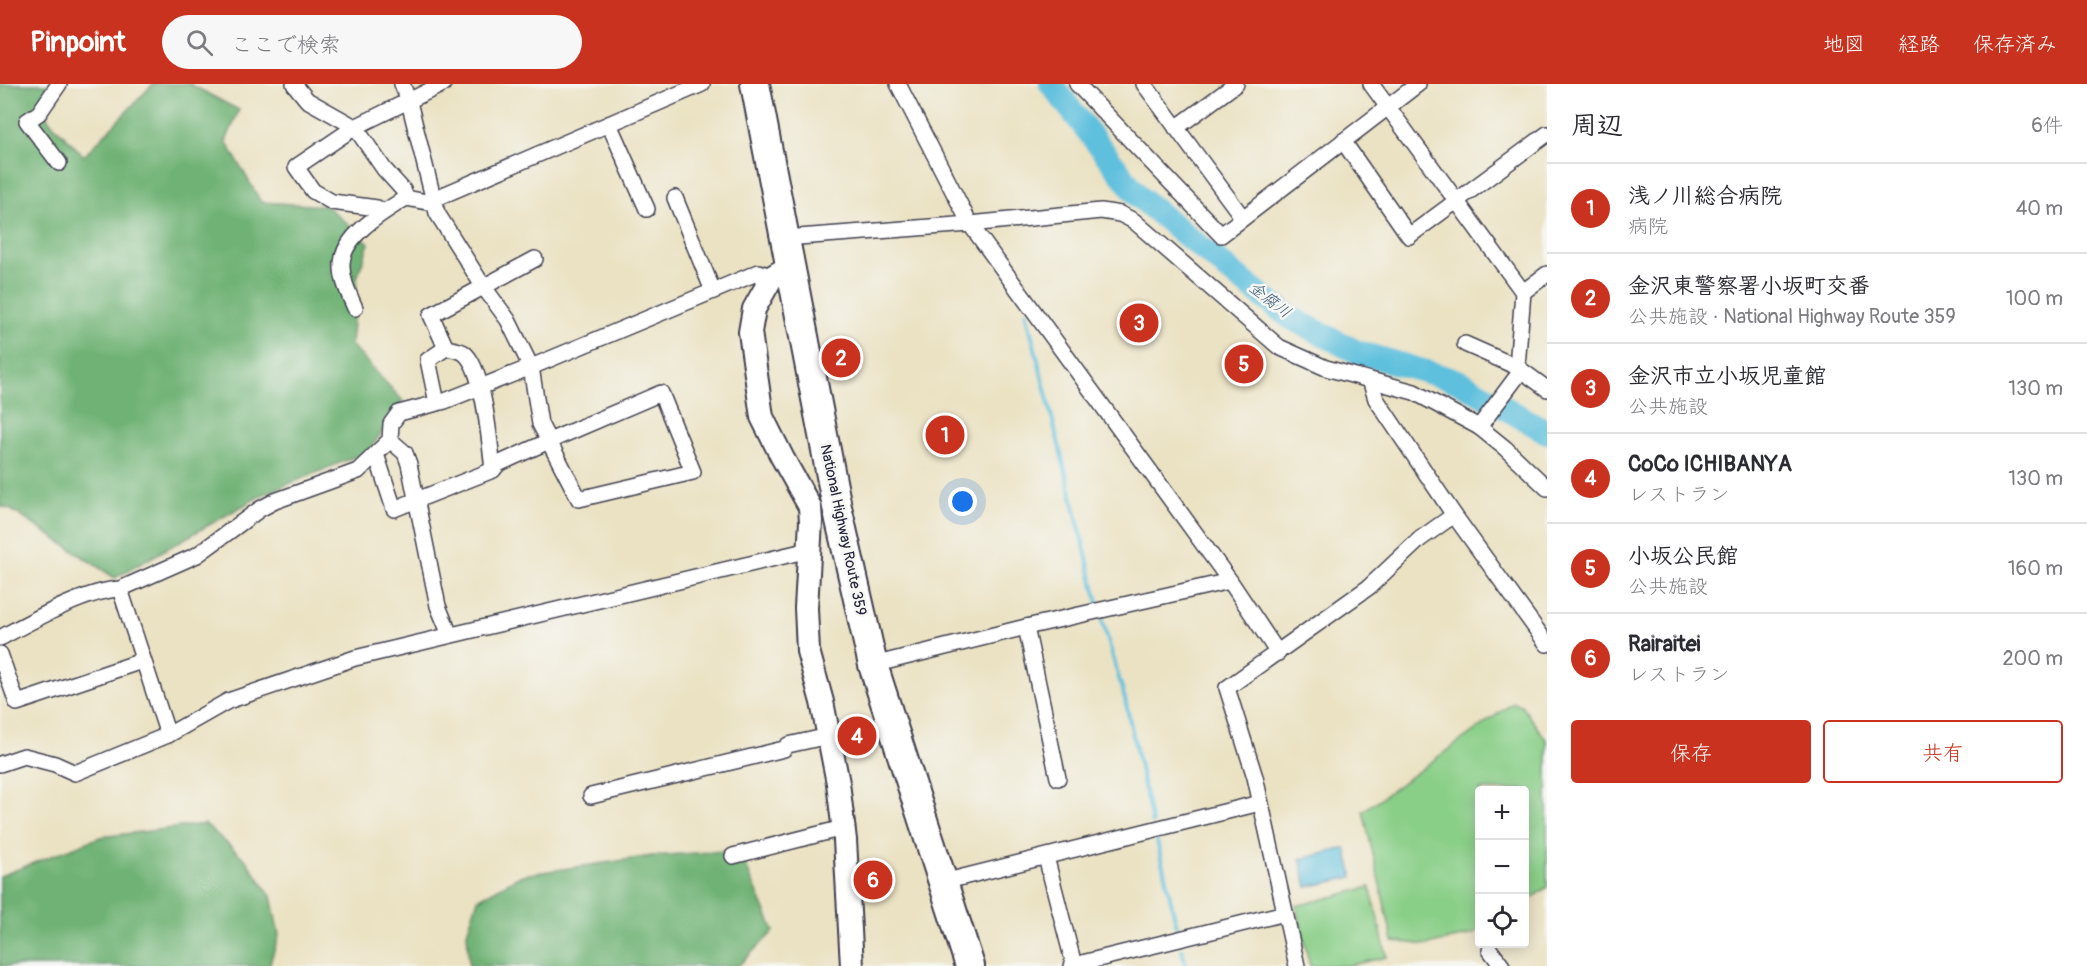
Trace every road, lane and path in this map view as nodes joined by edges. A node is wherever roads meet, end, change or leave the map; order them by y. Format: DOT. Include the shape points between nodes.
graph roads {
  1 [pos="59,84"];
  2 [pos="294,84"];
  3 [pos="402,84"];
  4 [pos="443,84"];
  5 [pos="702,84"];
  6 [pos="755,84"];
  7 [pos="898,84"];
  8 [pos="1077,84"];
  9 [pos="1144,84"];
  10 [pos="1236,84"];
  11 [pos="1371,84"];
  12 [pos="1418,84"];
  13 [pos="409,102"];
  14 [pos="1388,107"];
  15 [pos="609,124"];
  16 [pos="355,127"];
  17 [pos="1176,128"];
  18 [pos="1547,134"];
  19 [pos="1343,141"];
  20 [pos="59,163"];
  21 [pos="406,198"];
  22 [pos="675,198"];
  23 [pos="433,199"];
  24 [pos="1456,202"];
  25 [pos="647,209"];
  26 [pos="383,212"];
  27 [pos="1243,218"];
  28 [pos="970,224"];
  29 [pos="785,238"];
  30 [pos="535,259"];
  31 [pos="781,272"];
  32 [pos="1547,274"];
  33 [pos="483,286"];
  34 [pos="713,291"];
  35 [pos="1523,292"];
  36 [pos="355,308"];
  37 [pos="1466,344"];
  38 [pos="446,348"];
  39 [pos="531,367"];
  40 [pos="1518,372"];
  41 [pos="1370,380"];
  42 [pos="481,386"];
  43 [pos="1547,388"];
  44 [pos="437,403"];
  45 [pos="1479,427"];
  46 [pos="390,440"];
  47 [pos="549,441"];
  48 [pos="376,454"];
  49 [pos="494,470"];
  50 [pos="1547,488"];
  51 [pos="416,500"];
  52 [pos="824,510"];
  53 [pos="1454,515"];
  54 [pos="809,550"];
  55 [pos="1230,581"];
  56 [pos="120,589"];
  57 [pos="1026,627"];
  58 [pos="450,635"];
  59 [pos="0,638"];
  60 [pos="1547,644"];
  61 [pos="1278,653"];
  62 [pos="0,654"];
  63 [pos="142,657"];
  64 [pos="873,664"];
  65 [pos="168,735"];
  66 [pos="829,736"];
  67 [pos="0,765"];
  68 [pos="1058,778"];
  69 [pos="591,796"];
  70 [pos="1260,803"];
  71 [pos="843,828"];
  72 [pos="733,856"];
  73 [pos="1046,857"];
  74 [pos="943,882"];
  75 [pos="1285,913"];
  76 [pos="1490,950"];
  77 [pos="852,966"];
  78 [pos="970,966"];
  79 [pos="1073,966"];
  80 [pos="1297,966"];
  81 [pos="1502,966"];
  1 -- 20 [label="street" via="39,113 27,121"];
  2 -- 16 [label="street" via="307,100"];
  3 -- 13 [label="street"];
  4 -- 13 [label="street"];
  5 -- 15 [label="street"];
  6 -- 29 [label="highway, National Highway Route 359"];
  7 -- 28 [label="street"];
  8 -- 27 [label="street" via="1221,235"];
  9 -- 17 [label="street"];
  10 -- 17 [label="street"];
  11 -- 14 [label="street"];
  12 -- 14 [label="street"];
  13 -- 16 [label="street"];
  13 -- 23 [label="street"];
  14 -- 19 [label="street"];
  14 -- 24 [label="street"];
  15 -- 23 [label="street"];
  15 -- 25 [label="street"];
  16 -- 21 [label="street"];
  16 -- 26 [label="street" via="296,166 313,191 332,202"];
  17 -- 27 [label="street"];
  18 -- 24 [label="street"];
  19 -- 24 [label="street" via="1409,236"];
  19 -- 27 [label="street"];
  21 -- 23 [label="street" via="427,202"];
  21 -- 26 [label="street"];
  22 -- 34 [label="street"];
  23 -- 33 [label="street" via="437,213"];
  24 -- 35 [label="street"];
  26 -- 36 [label="street" via="351,241 342,262 344,282"];
  28 -- 29 [label="street"];
  28 -- 41 [label="street" via="1101,211 1120,214 1134,221 1279,347 1326,368"];
  28 -- 55 [label="street"];
  29 -- 31 [label="highway, National Highway Route 359"];
  30 -- 33 [label="street"];
  31 -- 34 [label="street" via="759,272"];
  31 -- 52 [label="highway, National Highway Route 359"];
  31 -- 52 [label="street" via="754,309 750,332 762,417 810,507"];
  32 -- 35 [label="street"];
  33 -- 38 [label="street" via="431,315"];
  33 -- 39 [label="street" via="508,320"];
  34 -- 39 [label="street"];
  35 -- 40 [label="street"];
  37 -- 40 [label="street"];
  38 -- 42 [label="street" via="465,353"];
  38 -- 44 [label="street" via="428,360"];
  39 -- 42 [label="street"];
  39 -- 47 [label="street" via="540,424"];
  40 -- 43 [label="street"];
  40 -- 45 [label="street"];
  41 -- 45 [label="street" via="1414,392"];
  41 -- 53 [label="street" via="1376,399"];
  42 -- 44 [label="street"];
  42 -- 49 [label="street"];
  44 -- 46 [label="street" via="399,413 391,424"];
  45 -- 50 [label="street"];
  46 -- 48 [label="street"];
  46 -- 51 [label="street" via="405,453"];
  47 -- 47 [label="street" via="661,393 693,472 579,499"];
  47 -- 49 [label="street" via="498,464"];
  48 -- 51 [label="street" via="394,509"];
  48 -- 56 [label="street" via="358,471 275,501 197,555"];
  49 -- 51 [label="street"];
  51 -- 58 [label="street" via="438,606"];
  52 -- 54 [label="street"];
  52 -- 64 [label="highway, National Highway Route 359"];
  53 -- 60 [label="street"];
  53 -- 61 [label="street" via="1420,539 1369,587"];
  54 -- 58 [label="street"];
  54 -- 66 [label="street" via="808,651"];
  55 -- 57 [label="street"];
  55 -- 61 [label="street"];
  56 -- 59 [label="street" via="107,589"];
  56 -- 63 [label="street"];
  57 -- 64 [label="street"];
  57 -- 68 [label="street"];
  58 -- 65 [label="street" via="355,658 228,701"];
  61 -- 70 [label="street" via="1227,688"];
  62 -- 63 [label="street" via="17,703 136,663"];
  63 -- 65 [label="street"];
  64 -- 74 [label="highway, National Highway Route 359"];
  65 -- 67 [label="street" via="75,773 24,756"];
  66 -- 69 [label="street"];
  66 -- 71 [label="street"];
  70 -- 73 [label="street"];
  70 -- 75 [label="street"];
  71 -- 72 [label="street"];
  71 -- 77 [label="street"];
  73 -- 74 [label="street"];
  73 -- 79 [label="street"];
  74 -- 78 [label="highway, National Highway Route 359"];
  75 -- 79 [label="street"];
  75 -- 80 [label="street"];
  76 -- 81 [label="street"];
}
